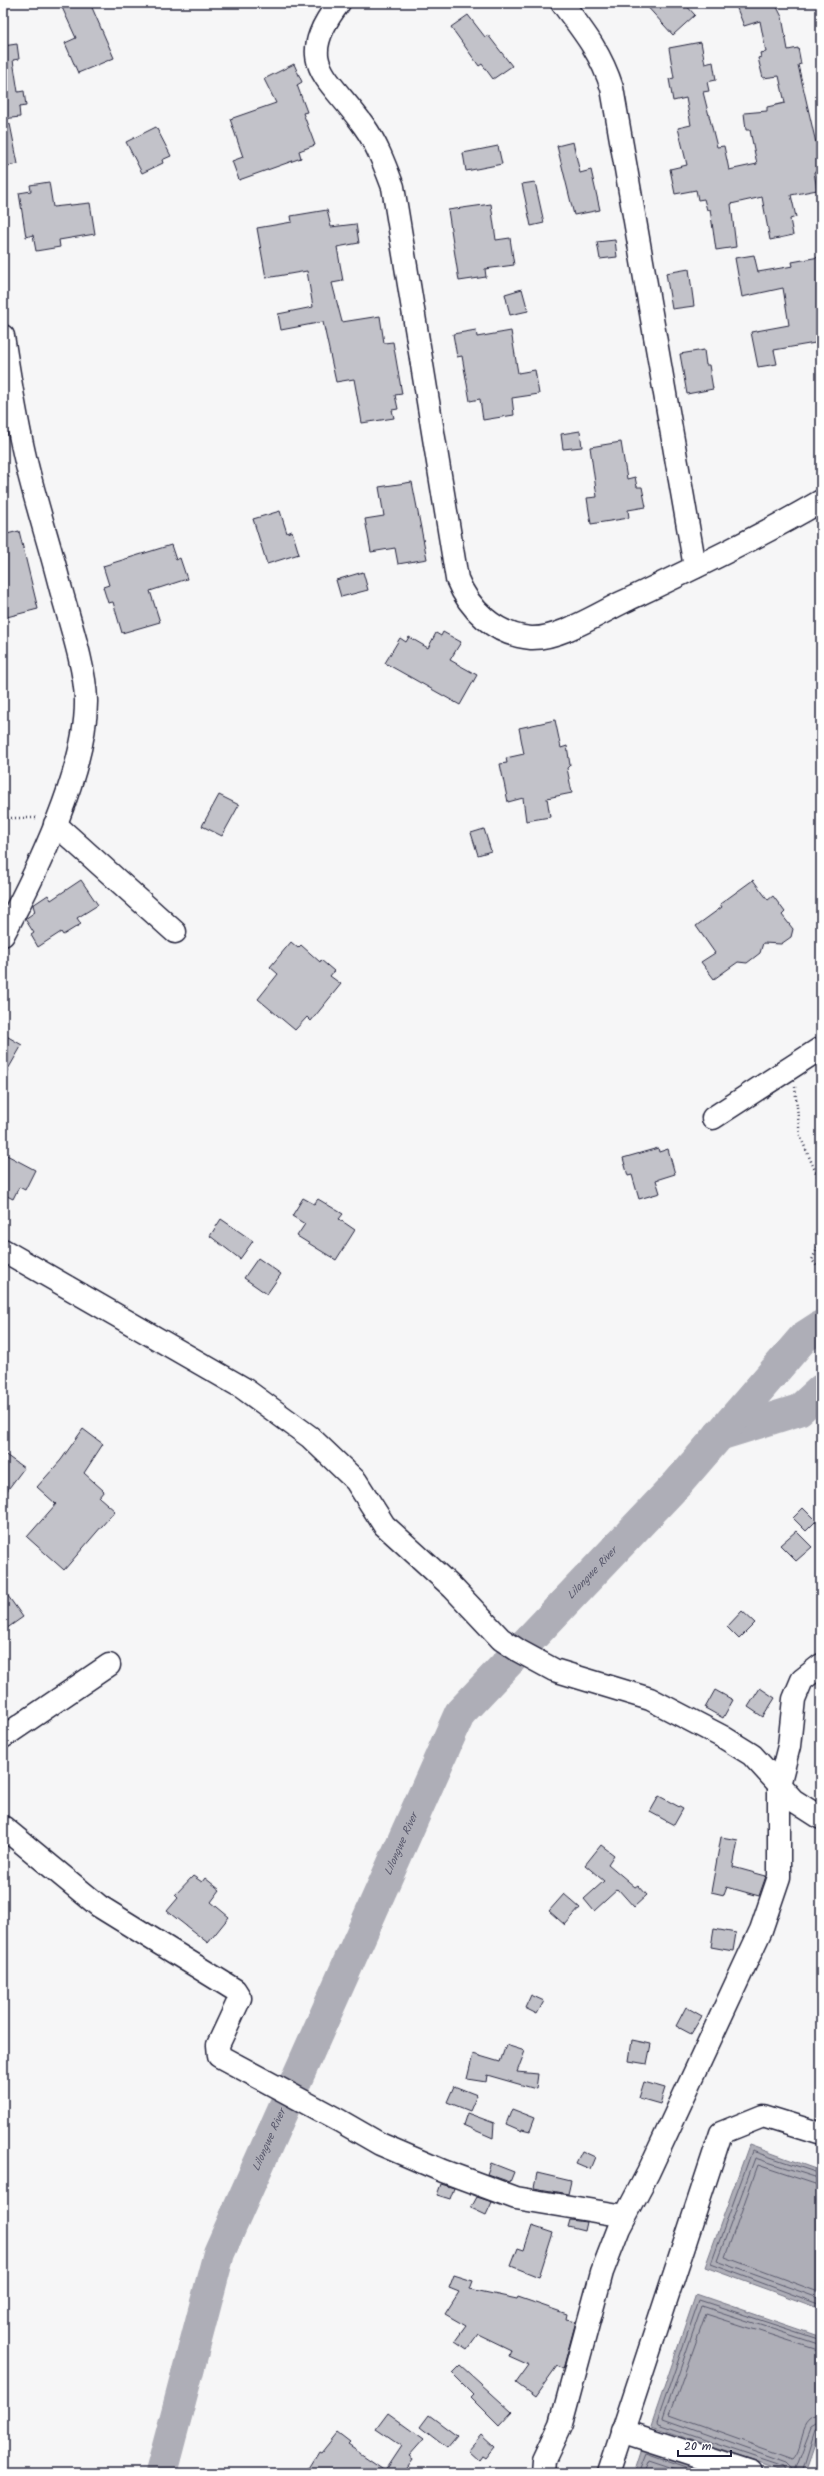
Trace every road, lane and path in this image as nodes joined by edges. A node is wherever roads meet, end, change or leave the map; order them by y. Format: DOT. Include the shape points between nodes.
graph roads {
  1 [pos="339,3"];
  2 [pos="562,3"];
  3 [pos="3,336"];
  4 [pos="821,501"];
  5 [pos="695,567"];
  6 [pos="3,818"];
  7 [pos="55,824"];
  8 [pos="175,932"];
  9 [pos="3,935"];
  10 [pos="821,1048"];
  11 [pos="792,1067"];
  12 [pos="713,1118"];
  13 [pos="821,1184"];
  14 [pos="821,1240"];
  15 [pos="3,1250"];
  16 [pos="821,1271"];
  17 [pos="109,1665"];
  18 [pos="821,1665"];
  19 [pos="3,1737"];
  20 [pos="779,1785"];
  21 [pos="821,1818"];
  22 [pos="3,1827"];
  23 [pos="821,2134"];
  24 [pos="625,2216"];
  25 [pos="622,2431"];
  26 [pos="541,2469"];
  27 [pos="608,2473"];
  28 [pos="752,2473"];
  1 -- 5 [label="street" via="323,27 318,39 316,57 330,83 365,127 378,150 393,187 457,579 464,597 494,626 531,638 563,631"];
  2 -- 5 [label="street" via="595,46 612,88"];
  3 -- 7 [label="street" via="24,454 56,571 86,699 79,755"];
  4 -- 5 [label="street"];
  6 -- 7 [label="path" via="34,818"];
  7 -- 8 [label="street"];
  7 -- 9 [label="street"];
  10 -- 11 [label="street"];
  11 -- 12 [label="street"];
  11 -- 13 [label="path" via="800,1136"];
  14 -- 16 [label="path" via="812,1260"];
  15 -- 20 [label="street" via="242,1388 310,1437 356,1481 384,1524 453,1588 501,1639 554,1670 650,1699 752,1755"];
  17 -- 19 [label="street"];
  18 -- 20 [label="street" via="802,1680 794,1699 789,1746"];
  20 -- 21 [label="street" via="793,1800"];
  20 -- 24 [label="street" via="778,1877 761,1930 665,2131 648,2173"];
  22 -- 24 [label="street" via="99,1906 235,1990 240,1998 218,2045 219,2056 380,2144 443,2171 516,2198"];
  23 -- 25 [label="street" via="763,2116 721,2133"];
  24 -- 26 [label="street" via="602,2272 561,2424"];
  25 -- 27 [label="street"];
  25 -- 28 [label="street"];
}
